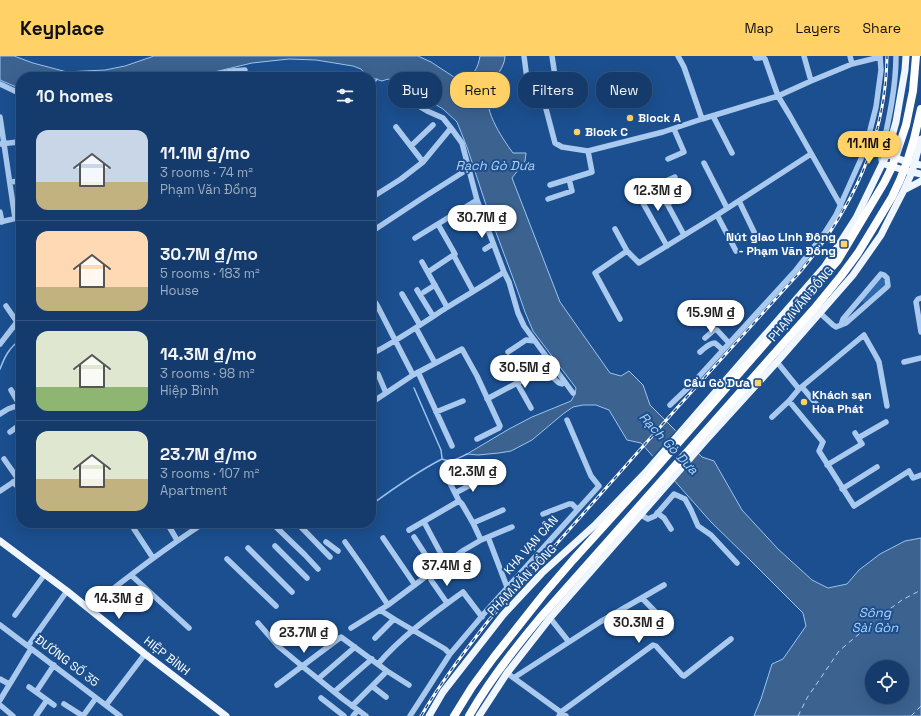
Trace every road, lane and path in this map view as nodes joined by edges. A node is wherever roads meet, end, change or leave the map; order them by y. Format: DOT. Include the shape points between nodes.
graph roads {
  1 [pos="524,56"];
  2 [pos="552,56"];
  3 [pos="678,56"];
  4 [pos="755,56"];
  5 [pos="804,56"];
  6 [pos="850,56"];
  7 [pos="880,56"];
  8 [pos="896,56"];
  9 [pos="906,56"];
  10 [pos="916,56"];
  11 [pos="852,64"];
  12 [pos="245,70"];
  13 [pos="239,72"];
  14 [pos="526,72"];
  15 [pos="554,72"];
  16 [pos="811,81"];
  17 [pos="0,84"];
  18 [pos="16,92"];
  19 [pos="778,96"];
  20 [pos="422,108"];
  21 [pos="547,108"];
  22 [pos="921,109"];
  23 [pos="713,116"];
  24 [pos="0,117"];
  25 [pos="702,119"];
  26 [pos="433,124"];
  27 [pos="396,127"];
  28 [pos="451,128"];
  29 [pos="674,129"];
  30 [pos="16,142"];
  31 [pos="2,143"];
  32 [pos="919,143"];
  33 [pos="411,146"];
  34 [pos="588,151"];
  35 [pos="732,153"];
  36 [pos="811,154"];
  37 [pos="884,154"];
  38 [pos="896,158"];
  39 [pos="668,159"];
  40 [pos="423,162"];
  41 [pos="704,163"];
  42 [pos="883,163"];
  43 [pos="914,163"];
  44 [pos="892,167"];
  45 [pos="468,169"];
  46 [pos="908,171"];
  47 [pos="921,174"];
  48 [pos="674,177"];
  49 [pos="569,179"];
  50 [pos="876,179"];
  51 [pos="16,181"];
  52 [pos="921,181"];
  53 [pos="10,182"];
  54 [pos="550,185"];
  55 [pos="634,187"];
  56 [pos="904,190"];
  57 [pos="686,193"];
  58 [pos="376,195"];
  59 [pos="892,197"];
  60 [pos="548,199"];
  61 [pos="477,200"];
  62 [pos="739,201"];
  63 [pos="667,204"];
  64 [pos="841,206"];
  65 [pos="16,208"];
  66 [pos="727,208"];
  67 [pos="0,212"];
  68 [pos="717,215"];
  69 [pos="16,218"];
  70 [pos="1,222"];
  71 [pos="438,226"];
  72 [pos="376,229"];
  73 [pos="615,229"];
  74 [pos="684,235"];
  75 [pos="756,236"];
  76 [pos="414,238"];
  77 [pos="493,244"];
  78 [pos="667,246"];
  79 [pos="485,248"];
  80 [pos="627,251"];
  81 [pos="736,251"];
  82 [pos="454,256"];
  83 [pos="422,262"];
  84 [pos="428,272"];
  85 [pos="504,272"];
  86 [pos="848,273"];
  87 [pos="435,285"];
  88 [pos="417,290"];
  89 [pos="473,291"];
  90 [pos="424,292"];
  91 [pos="402,294"];
  92 [pos="921,298"];
  93 [pos="377,305"];
  94 [pos="6,306"];
  95 [pos="447,307"];
  96 [pos="820,312"];
  97 [pos="433,316"];
  98 [pos="16,318"];
  99 [pos="620,319"];
  100 [pos="16,325"];
  101 [pos="841,325"];
  102 [pos="418,326"];
  103 [pos="921,332"];
  104 [pos="705,338"];
  105 [pos="396,341"];
  106 [pos="535,341"];
  107 [pos="729,343"];
  108 [pos="0,344"];
  109 [pos="723,350"];
  110 [pos="377,351"];
  111 [pos="508,352"];
  112 [pos="700,352"];
  113 [pos="921,358"];
  114 [pos="777,362"];
  115 [pos="904,362"];
  116 [pos="435,363"];
  117 [pos="551,364"];
  118 [pos="544,370"];
  119 [pos="378,374"];
  120 [pos="416,374"];
  121 [pos="565,382"];
  122 [pos="517,383"];
  123 [pos="800,388"];
  124 [pos="10,390"];
  125 [pos="386,393"];
  126 [pos="573,393"];
  127 [pos="16,400"];
  128 [pos="376,400"];
  129 [pos="488,400"];
  130 [pos="463,401"];
  131 [pos="789,401"];
  132 [pos="670,405"];
  133 [pos="817,405"];
  134 [pos="887,406"];
  135 [pos="16,407"];
  136 [pos="531,408"];
  137 [pos="436,412"];
  138 [pos="0,414"];
  139 [pos="772,417"];
  140 [pos="567,420"];
  141 [pos="886,422"];
  142 [pos="690,424"];
  143 [pos="16,428"];
  144 [pos="10,432"];
  145 [pos="705,437"];
  146 [pos="477,439"];
  147 [pos="452,446"];
  148 [pos="4,459"];
  149 [pos="827,465"];
  150 [pos="877,467"];
  151 [pos="444,471"];
  152 [pos="648,474"];
  153 [pos="921,475"];
  154 [pos="16,477"];
  155 [pos="484,478"];
  156 [pos="16,480"];
  157 [pos="641,485"];
  158 [pos="662,486"];
  159 [pos="842,489"];
  160 [pos="0,491"];
  161 [pos="455,493"];
  162 [pos="620,499"];
  163 [pos="459,501"];
  164 [pos="577,509"];
  165 [pos="503,510"];
  166 [pos="657,513"];
  167 [pos="543,514"];
  168 [pos="641,515"];
  169 [pos="424,522"];
  170 [pos="473,523"];
  171 [pos="512,527"];
  172 [pos="170,528"];
  173 [pos="195,528"];
  174 [pos="277,528"];
  175 [pos="302,528"];
  176 [pos="134,529"];
  177 [pos="671,529"];
  178 [pos="410,530"];
  179 [pos="414,537"];
  180 [pos="488,537"];
  181 [pos="383,538"];
  182 [pos="177,540"];
  183 [pos="481,540"];
  184 [pos="0,541"];
  185 [pos="326,542"];
  186 [pos="345,542"];
  187 [pos="275,546"];
  188 [pos="248,548"];
  189 [pos="338,551"];
  190 [pos="330,557"];
  191 [pos="153,558"];
  192 [pos="227,559"];
  193 [pos="737,563"];
  194 [pos="318,569"];
  195 [pos="45,574"];
  196 [pos="131,575"];
  197 [pos="307,578"];
  198 [pos="432,580"];
  199 [pos="415,585"];
  200 [pos="664,585"];
  201 [pos="507,587"];
  202 [pos="68,591"];
  203 [pos="292,592"];
  204 [pos="642,598"];
  205 [pos="447,603"];
  206 [pos="388,605"];
  207 [pos="276,606"];
  208 [pos="89,608"];
  209 [pos="380,610"];
  210 [pos="14,615"];
  211 [pos="482,617"];
  212 [pos="550,618"];
  213 [pos="394,620"];
  214 [pos="258,623"];
  215 [pos="0,625"];
  216 [pos="189,628"];
  217 [pos="351,628"];
  218 [pos="671,628"];
  219 [pos="413,631"];
  220 [pos="375,638"];
  221 [pos="731,639"];
  222 [pos="569,642"];
  223 [pos="30,647"];
  224 [pos="355,647"];
  225 [pos="145,654"];
  226 [pos="450,654"];
  227 [pos="372,659"];
  228 [pos="378,664"];
  229 [pos="54,665"];
  230 [pos="302,666"];
  231 [pos="387,671"];
  232 [pos="507,673"];
  233 [pos="515,678"];
  234 [pos="0,679"];
  235 [pos="318,679"];
  236 [pos="9,684"];
  237 [pos="277,684"];
  238 [pos="409,685"];
  239 [pos="372,686"];
  240 [pos="29,688"];
  241 [pos="36,692"];
  242 [pos="334,692"];
  243 [pos="386,697"];
  244 [pos="96,698"];
  245 [pos="322,698"];
  246 [pos="0,700"];
  247 [pos="47,700"];
  248 [pos="64,704"];
  249 [pos="0,705"];
  250 [pos="54,705"];
  251 [pos="106,705"];
  252 [pos="352,706"];
  253 [pos="358,710"];
  254 [pos="560,714"];
  255 [pos="118,715"];
  256 [pos="13,716"];
  257 [pos="36,716"];
  258 [pos="83,716"];
  259 [pos="226,716"];
  260 [pos="344,716"];
  261 [pos="353,716"];
  262 [pos="366,716"];
  263 [pos="410,716"];
  264 [pos="429,716"];
  265 [pos="454,716"];
  266 [pos="469,716"];
  267 [pos="479,716"];
  268 [pos="566,716"];
  1 -- 14 [label="street"];
  2 -- 15 [label="street"];
  3 -- 25 [label="street"];
  4 -- 19 [label="street" via="765,59"];
  5 -- 16 [label="street"];
  6 -- 11 [label="street"];
  7 -- 11 [label="street"];
  7 -- 64 [label="street" via="876,107 865,150"];
  8 -- 37 [label="street" via="889,119 882,148"];
  9 -- 37 [label="main road, PHẠM VĂN ĐỒNG" via="896,122"];
  10 -- 38 [label="highway, PHẠM VĂN ĐỒNG" via="913,91"];
  11 -- 16 [label="street"];
  12 -- 13 [label="street"];
  16 -- 19 [label="street"];
  17 -- 18 [label="street"];
  19 -- 23 [label="street"];
  19 -- 36 [label="street"];
  20 -- 28 [label="street" via="443,118"];
  21 -- 34 [label="street" via="555,143 562,147"];
  22 -- 32 [label="highway, PHẠM VĂN ĐỒNG"];
  23 -- 25 [label="street"];
  23 -- 35 [label="street"];
  24 -- 31 [label="street"];
  25 -- 29 [label="street"];
  26 -- 33 [label="street"];
  27 -- 33 [label="street"];
  28 -- 40 [label="street"];
  28 -- 45 [label="street" via="462,142"];
  29 -- 34 [label="street"];
  29 -- 39 [label="street" via="684,152"];
  30 -- 31 [label="street"];
  31 -- 53 [label="street"];
  32 -- 43 [label="highway, PHẠM VĂN ĐỒNG"];
  33 -- 40 [label="street"];
  34 -- 49 [label="street" via="592,172"];
  36 -- 62 [label="street"];
  36 -- 64 [label="street"];
  37 -- 38 [label="main road"];
  37 -- 42 [label="main road, PHẠM VĂN ĐỒNG"];
  37 -- 50 [label="street"];
  38 -- 43 [label="main road"];
  38 -- 44 [label="highway, PHẠM VĂN ĐỒNG"];
  40 -- 58 [label="street"];
  41 -- 66 [label="street"];
  42 -- 44 [label="main road"];
  42 -- 50 [label="main road, PHẠM VĂN ĐỒNG"];
  43 -- 46 [label="highway, PHẠM VĂN ĐỒNG"];
  44 -- 46 [label="main road"];
  44 -- 142 [label="highway, PHẠM VĂN ĐỒNG" via="838,260"];
  45 -- 61 [label="street"];
  45 -- 72 [label="street"];
  46 -- 47 [label="main road"];
  46 -- 56 [label="main road, PHẠM VĂN ĐỒNG"];
  46 -- 59 [label="highway, PHẠM VĂN ĐỒNG"];
  48 -- 63 [label="street" via="657,185"];
  49 -- 54 [label="street"];
  49 -- 60 [label="street" via="572,191"];
  50 -- 142 [label="main road, PHẠM VĂN ĐỒNG" via="856,218 825,266"];
  51 -- 53 [label="street"];
  52 -- 56 [label="main road"];
  53 -- 65 [label="street"];
  55 -- 78 [label="street"];
  56 -- 59 [label="main road"];
  56 -- 86 [label="main road, PHẠM VĂN ĐỒNG" via="881,235"];
  57 -- 63 [label="street"];
  59 -- 86 [label="highway, PHẠM VĂN ĐỒNG"];
  61 -- 76 [label="street"];
  61 -- 77 [label="street"];
  62 -- 66 [label="street"];
  62 -- 75 [label="street"];
  63 -- 74 [label="street"];
  64 -- 107 [label="street" via="824,234 796,270"];
  66 -- 68 [label="street"];
  67 -- 70 [label="street"];
  68 -- 74 [label="street"];
  68 -- 81 [label="street"];
  69 -- 70 [label="street"];
  71 -- 82 [label="street" via="455,253"];
  73 -- 80 [label="street"];
  74 -- 78 [label="street"];
  77 -- 79 [label="street"];
  77 -- 85 [label="street"];
  78 -- 80 [label="street" via="639,263"];
  80 -- 99 [label="street" via="595,273"];
  82 -- 84 [label="street"];
  82 -- 89 [label="street"];
  83 -- 84 [label="street"];
  84 -- 87 [label="street"];
  85 -- 89 [label="street"];
  85 -- 106 [label="street" via="518,313"];
  86 -- 96 [label="main road, PHẠM VĂN ĐỒNG"];
  86 -- 145 [label="highway, PHẠM VĂN ĐỒNG" via="726,407"];
  87 -- 90 [label="street"];
  87 -- 95 [label="street"];
  88 -- 97 [label="street"];
  89 -- 95 [label="street"];
  91 -- 102 [label="street"];
  92 -- 103 [label="street" via="916,302"];
  93 -- 105 [label="street"];
  94 -- 98 [label="street"];
  95 -- 97 [label="street"];
  96 -- 101 [label="street" via="836,327"];
  96 -- 114 [label="main road, PHẠM VĂN ĐỒNG"];
  97 -- 102 [label="street"];
  100 -- 108 [label="street"];
  101 -- 101 [label="street" via="888,286 884,275 880,274 843,319"];
  102 -- 105 [label="street"];
  102 -- 116 [label="street"];
  104 -- 107 [label="street" via="717,330"];
  105 -- 110 [label="street"];
  105 -- 120 [label="street"];
  106 -- 111 [label="street" via="526,340"];
  106 -- 117 [label="street"];
  107 -- 109 [label="street"];
  109 -- 112 [label="street" via="712,343"];
  109 -- 132 [label="street"];
  113 -- 115 [label="street"];
  114 -- 123 [label="street"];
  114 -- 145 [label="main road, PHẠM VĂN ĐỒNG"];
  116 -- 120 [label="street"];
  116 -- 129 [label="street" via="462,349"];
  117 -- 118 [label="street"];
  117 -- 121 [label="street"];
  118 -- 121 [label="street" via="559,383"];
  118 -- 122 [label="street"];
  119 -- 125 [label="street"];
  120 -- 125 [label="street"];
  120 -- 137 [label="street"];
  121 -- 126 [label="street"];
  122 -- 129 [label="street"];
  122 -- 136 [label="street"];
  123 -- 131 [label="street"];
  123 -- 133 [label="street"];
  123 -- 134 [label="street" via="864,335 878,358"];
  124 -- 127 [label="street"];
  125 -- 128 [label="street"];
  129 -- 146 [label="street" via="500,426"];
  130 -- 137 [label="street"];
  131 -- 139 [label="street"];
  131 -- 149 [label="street" via="823,442 819,451"];
  135 -- 138 [label="street"];
  137 -- 147 [label="street"];
  140 -- 164 [label="street, KHA VẠN CÂN" via="591,476 599,486"];
  141 -- 149 [label="street" via="857,435 862,444"];
  142 -- 152 [label="highway"];
  143 -- 144 [label="street"];
  145 -- 158 [label="highway"];
  148 -- 154 [label="street"];
  149 -- 159 [label="street"];
  150 -- 159 [label="street"];
  151 -- 161 [label="street"];
  152 -- 157 [label="highway, PHẠM VĂN ĐỒNG"];
  152 -- 162 [label="main road, PHẠM VĂN ĐỒNG"];
  153 -- 159 [label="street" via="913,478 908,471 854,506"];
  155 -- 161 [label="street"];
  156 -- 160 [label="street"];
  157 -- 162 [label="main road"];
  157 -- 265 [label="highway, PHẠM VĂN ĐỒNG" via="573,560 515,630"];
  158 -- 168 [label="main road"];
  158 -- 266 [label="highway" via="570,583 516,646"];
  161 -- 163 [label="street"];
  162 -- 264 [label="main road, PHẠM VĂN ĐỒNG" via="542,573 504,615 443,692"];
  163 -- 169 [label="street"];
  163 -- 170 [label="street"];
  164 -- 167 [label="street" via="569,504"];
  164 -- 201 [label="street, KHA VẠN CÂN"];
  165 -- 170 [label="street"];
  166 -- 168 [label="street" via="648,519"];
  166 -- 177 [label="street"];
  166 -- 193 [label="street" via="674,494 685,499 698,526 711,535"];
  168 -- 212 [label="main road"];
  169 -- 178 [label="street"];
  169 -- 183 [label="street" via="446,563"];
  170 -- 183 [label="street"];
  171 -- 180 [label="street"];
  172 -- 182 [label="street"];
  173 -- 182 [label="street"];
  174 -- 194 [label="street"];
  175 -- 190 [label="street"];
  176 -- 191 [label="street"];
  179 -- 199 [label="street" via="436,570"];
  180 -- 183 [label="street"];
  180 -- 201 [label="street"];
  181 -- 199 [label="street"];
  182 -- 191 [label="street"];
  184 -- 195 [label="main road, HIỆP BÌNH"];
  185 -- 189 [label="street"];
  186 -- 206 [label="street"];
  187 -- 197 [label="street"];
  188 -- 203 [label="street"];
  191 -- 196 [label="street"];
  192 -- 207 [label="street"];
  195 -- 202 [label="main road, HIỆP BÌNH"];
  195 -- 210 [label="street"];
  196 -- 208 [label="street"];
  196 -- 216 [label="street"];
  198 -- 205 [label="street"];
  199 -- 206 [label="street"];
  200 -- 204 [label="street"];
  201 -- 211 [label="street, KHA VẠN CÂN"];
  202 -- 208 [label="main road, HIỆP BÌNH"];
  202 -- 223 [label="street"];
  204 -- 218 [label="street"];
  204 -- 222 [label="street"];
  205 -- 211 [label="street" via="463,592"];
  205 -- 219 [label="street"];
  206 -- 209 [label="street"];
  208 -- 225 [label="main road, HIỆP BÌNH"];
  209 -- 213 [label="street"];
  209 -- 217 [label="street"];
  211 -- 226 [label="street, KHA VẠN CÂN"];
  212 -- 222 [label="street"];
  212 -- 232 [label="main road"];
  213 -- 219 [label="street"];
  213 -- 220 [label="street"];
  214 -- 230 [label="street" via="278,646"];
  215 -- 223 [label="street, ĐƯỜNG SỐ 35"];
  219 -- 226 [label="street"];
  219 -- 228 [label="street"];
  221 -- 254 [label="street" via="684,676 653,645"];
  222 -- 233 [label="street"];
  223 -- 229 [label="street, ĐƯỜNG SỐ 35"];
  223 -- 236 [label="street"];
  224 -- 227 [label="street"];
  224 -- 230 [label="street" via="341,637"];
  224 -- 235 [label="street"];
  225 -- 251 [label="street"];
  225 -- 259 [label="main road, HIỆP BÌNH"];
  226 -- 263 [label="street, KHA VẠN CÂN"];
  227 -- 228 [label="street"];
  227 -- 242 [label="street"];
  228 -- 231 [label="street"];
  229 -- 241 [label="street"];
  229 -- 244 [label="street, ĐƯỜNG SỐ 35"];
  230 -- 235 [label="street"];
  230 -- 237 [label="street"];
  231 -- 238 [label="street"];
  231 -- 239 [label="street"];
  232 -- 233 [label="street"];
  232 -- 267 [label="main road"];
  233 -- 254 [label="street"];
  234 -- 236 [label="street"];
  235 -- 242 [label="street"];
  236 -- 246 [label="street"];
  239 -- 243 [label="street"];
  239 -- 252 [label="street"];
  240 -- 241 [label="street"];
  241 -- 247 [label="street"];
  242 -- 252 [label="street"];
  244 -- 251 [label="street, ĐƯỜNG SỐ 35"];
  244 -- 258 [label="street"];
  245 -- 260 [label="street"];
  247 -- 250 [label="street"];
  247 -- 257 [label="street"];
  248 -- 258 [label="street"];
  249 -- 256 [label="street"];
  251 -- 255 [label="street, ĐƯỜNG SỐ 35"];
  252 -- 253 [label="street"];
  253 -- 261 [label="street"];
  253 -- 262 [label="street"];
  254 -- 268 [label="street"];
}
